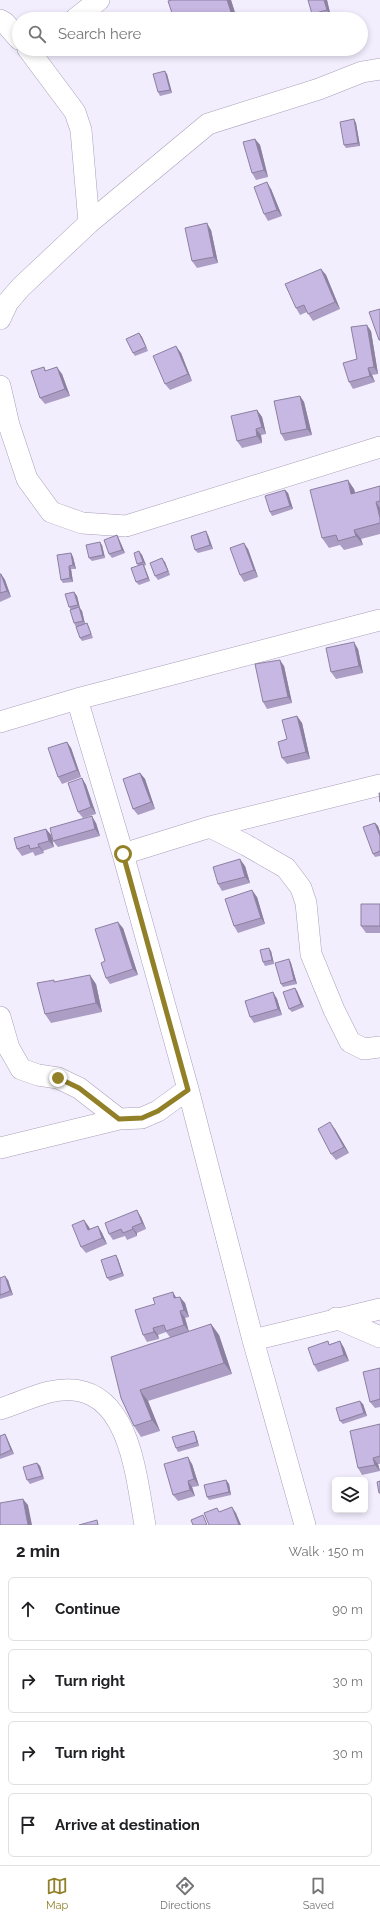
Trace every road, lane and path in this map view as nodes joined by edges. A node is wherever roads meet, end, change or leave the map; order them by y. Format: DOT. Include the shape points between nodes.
graph roads {
  1 [pos="99,0"];
  2 [pos="84,12"];
  3 [pos="0,20"];
  4 [pos="12,31"];
  5 [pos="39,56"];
  6 [pos="380,69"];
  7 [pos="89,223"];
  8 [pos="0,318"];
  9 [pos="0,386"];
  10 [pos="380,447"];
  11 [pos="380,620"];
  12 [pos="77,699"];
  13 [pos="0,722"];
  14 [pos="380,785"];
  15 [pos="210,827"];
  16 [pos="123,854"];
  17 [pos="0,1017"];
  18 [pos="380,1047"];
  19 [pos="188,1090"];
  20 [pos="119,1119"];
  21 [pos="0,1148"];
  22 [pos="380,1309"];
  23 [pos="336,1318"];
  24 [pos="380,1337"];
  25 [pos="253,1340"];
  26 [pos="0,1409"];
  27 [pos="145,1525"];
  28 [pos="305,1525"];
  1 -- 2 [label="street"];
  3 -- 4 [label="street"];
  5 -- 7 [label="street" via="75,112 81,130"];
  6 -- 7 [label="street" via="362,72 318,90 208,124"];
  7 -- 8 [label="street" via="21,287 8,302"];
  9 -- 10 [label="street" via="9,425 27,479 51,512 82,523 126,526"];
  11 -- 12 [label="street"];
  12 -- 13 [label="street"];
  12 -- 16 [label="street"];
  14 -- 15 [label="street"];
  15 -- 16 [label="street"];
  15 -- 18 [label="street" via="286,868 298,883 306,903 312,954 334,1010 350,1042 364,1048"];
  16 -- 19 [label="street"];
  17 -- 20 [label="street" via="9,1048 22,1069 58,1078 79,1088"];
  19 -- 20 [label="street" via="158,1111 142,1118"];
  19 -- 25 [label="street"];
  20 -- 21 [label="street"];
  22 -- 23 [label="street"];
  23 -- 24 [label="street"];
  23 -- 25 [label="street"];
  25 -- 28 [label="street"];
  26 -- 27 [label="street" via="50,1392 77,1391 100,1400 118,1419 132,1451"];
}
